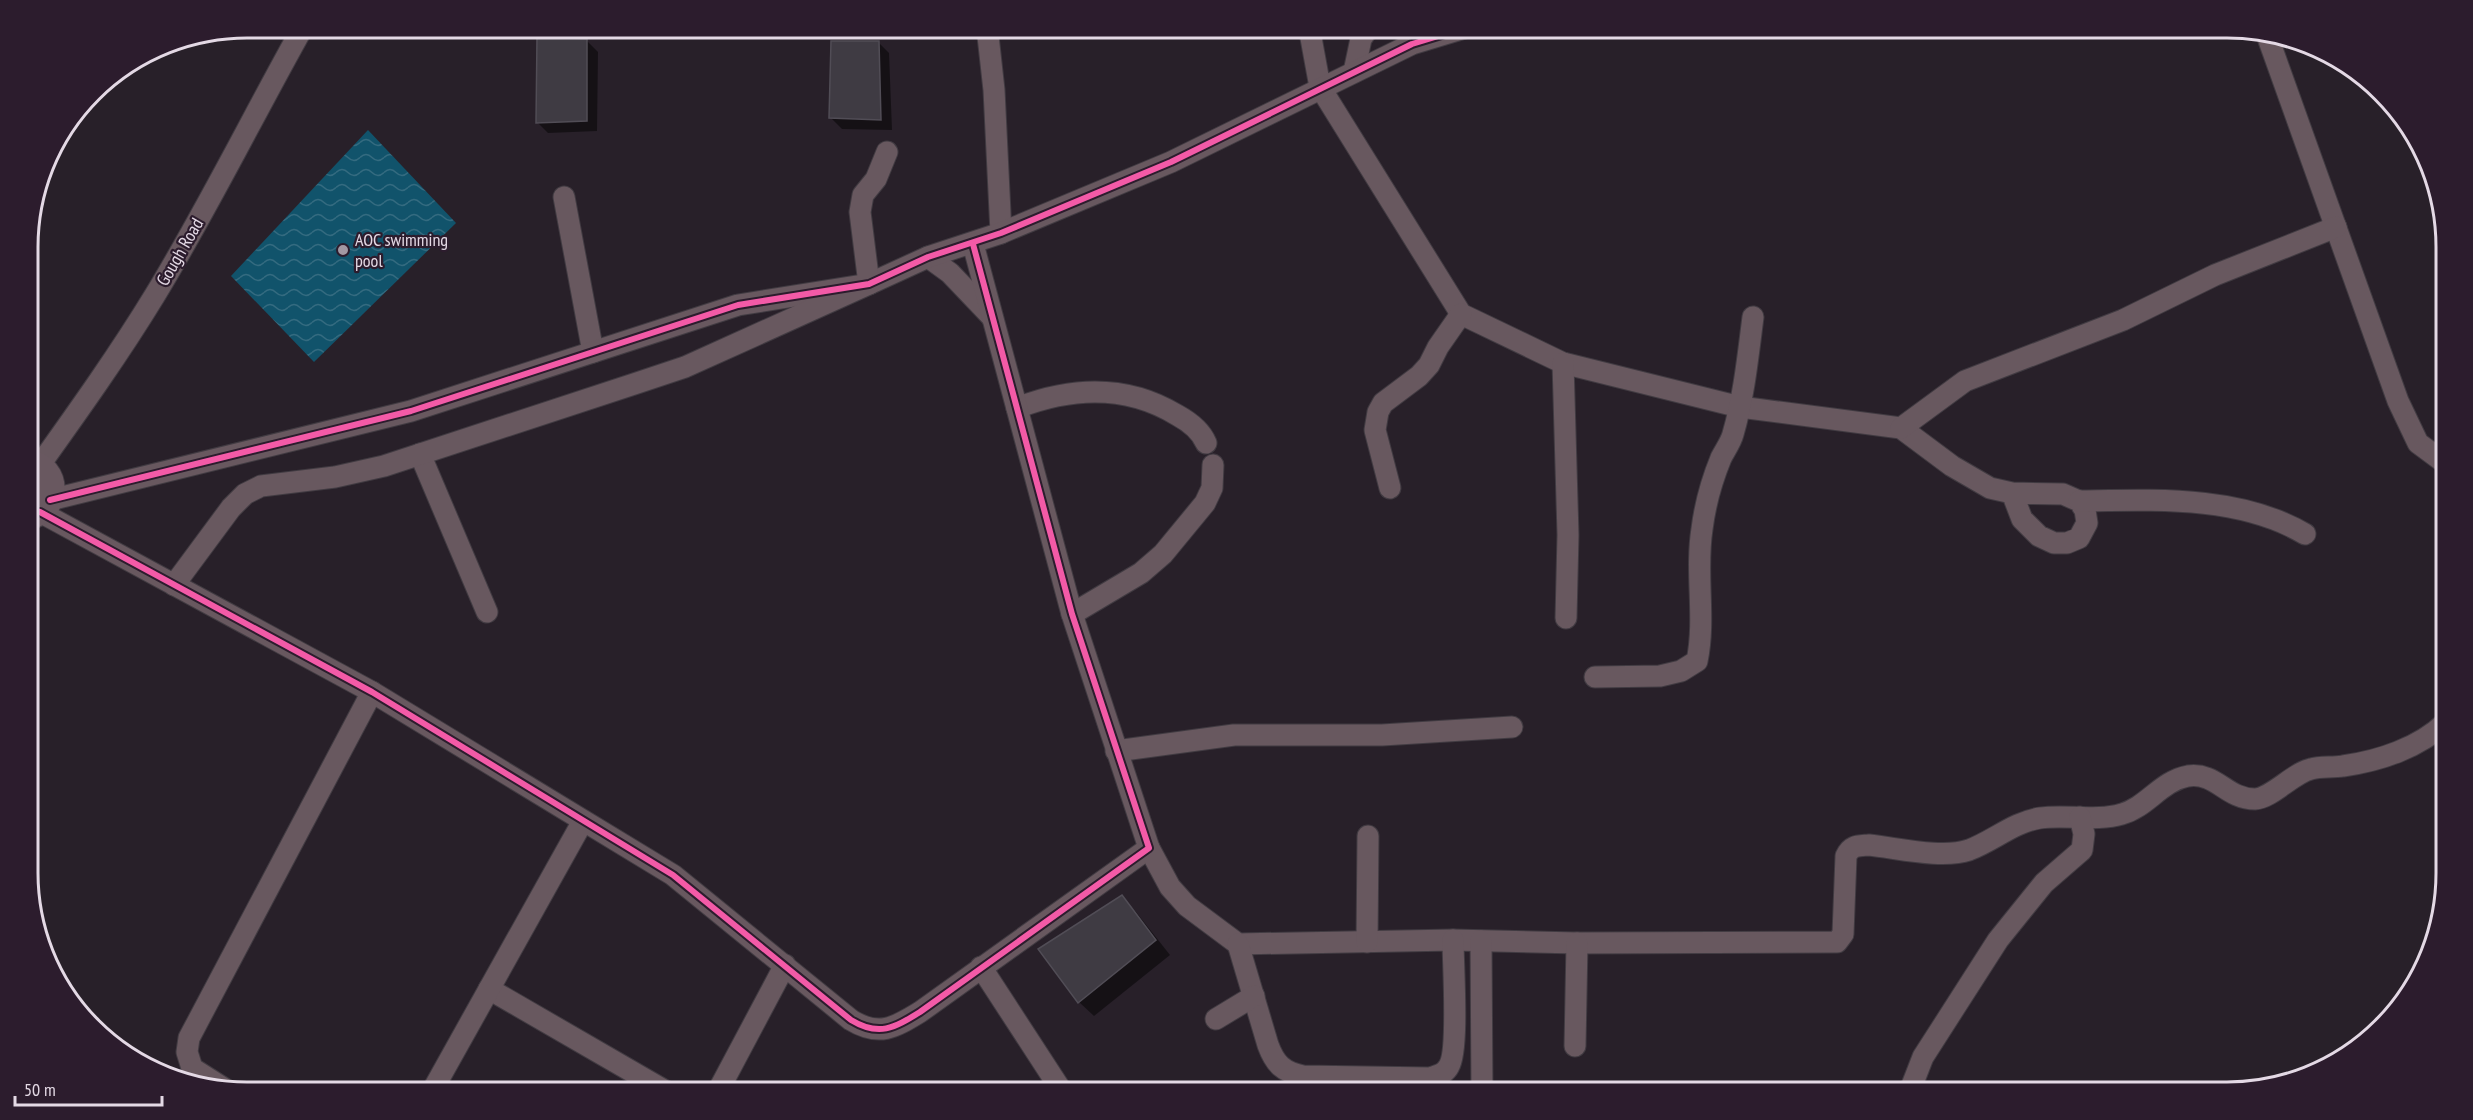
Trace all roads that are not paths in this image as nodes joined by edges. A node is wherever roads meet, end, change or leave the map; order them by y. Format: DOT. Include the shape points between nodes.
graph roads {
  1 [pos="297,38"];
  2 [pos="988,38"];
  3 [pos="1312,38"];
  4 [pos="1362,38"];
  5 [pos="1432,38"];
  6 [pos="2270,43"];
  7 [pos="1354,72"];
  8 [pos="1320,87"];
  9 [pos="887,152"];
  10 [pos="564,197"];
  11 [pos="2336,227"];
  12 [pos="1001,233"];
  13 [pos="973,244"];
  14 [pos="928,258"];
  15 [pos="869,284"];
  16 [pos="1461,314"];
  17 [pos="992,317"];
  18 [pos="1753,317"];
  19 [pos="593,352"];
  20 [pos="1563,363"];
  21 [pos="1740,407"];
  22 [pos="1017,408"];
  23 [pos="1901,428"];
  24 [pos="1206,444"];
  25 [pos="420,454"];
  26 [pos="2436,457"];
  27 [pos="38,459"];
  28 [pos="1213,465"];
  29 [pos="38,467"];
  30 [pos="1390,488"];
  31 [pos="2012,493"];
  32 [pos="2079,501"];
  33 [pos="39,510"];
  34 [pos="2305,534"];
  35 [pos="174,585"];
  36 [pos="487,612"];
  37 [pos="1072,614"];
  38 [pos="1566,618"];
  39 [pos="1595,677"];
  40 [pos="372,692"];
  41 [pos="1512,727"];
  42 [pos="2436,731"];
  43 [pos="1116,751"];
  44 [pos="2080,817"];
  45 [pos="582,821"];
  46 [pos="1368,836"];
  47 [pos="1149,848"];
  48 [pos="1453,940"];
  49 [pos="1481,941"];
  50 [pos="1367,942"];
  51 [pos="1577,943"];
  52 [pos="1239,944"];
  53 [pos="785,965"];
  54 [pos="981,967"];
  55 [pos="489,989"];
  56 [pos="1254,996"];
  57 [pos="1216,1019"];
  58 [pos="1575,1046"];
  59 [pos="208,1078"];
  60 [pos="437,1082"];
  61 [pos="650,1082"];
  62 [pos="723,1082"];
  63 [pos="1056,1082"];
  64 [pos="1482,1082"];
  65 [pos="1913,1082"];
  1 -- 27 [label="street, Gough Road" via="154,297 117,356"];
  2 -- 12 [label="street"];
  3 -- 8 [label="street"];
  4 -- 7 [label="street"];
  5 -- 7 [label="street"];
  6 -- 11 [label="street"];
  7 -- 8 [label="street"];
  8 -- 12 [label="street" via="1171,162"];
  8 -- 16 [label="street"];
  9 -- 15 [label="street" via="876,179 863,195 860,212"];
  10 -- 19 [label="street"];
  11 -- 23 [label="street" via="2215,275 2123,320 1965,381"];
  11 -- 26 [label="street" via="2412,434 2418,444"];
  12 -- 13 [label="street"];
  13 -- 14 [label="street"];
  13 -- 17 [label="street"];
  14 -- 15 [label="street"];
  14 -- 17 [label="street" via="950,273"];
  15 -- 19 [label="street" via="738,305"];
  15 -- 25 [label="street" via="685,367"];
  16 -- 20 [label="street"];
  16 -- 30 [label="street" via="1429,365 1383,402 1378,412 1375,430"];
  17 -- 22 [label="street"];
  18 -- 21 [label="street"];
  19 -- 33 [label="street" via="411,411"];
  20 -- 21 [label="street"];
  20 -- 38 [label="street"];
  21 -- 23 [label="street"];
  21 -- 39 [label="street" via="1702,526 1697,661 1681,671 1660,676"];
  22 -- 24 [label="street" via="1082,391 1129,394 1163,406 1182,418"];
  22 -- 37 [label="street"];
  23 -- 31 [label="street" via="1952,466 1990,488"];
  25 -- 35 [label="street" via="335,477 261,486 245,494"];
  25 -- 36 [label="street"];
  28 -- 37 [label="street" via="1212,488 1205,503 1163,554 1141,573"];
  29 -- 33 [label="main road" via="48,474 53,489"];
  31 -- 32 [label="street" via="2063,494"];
  31 -- 32 [label="street" via="2022,519 2039,536 2054,543 2079,538 2087,524"];
  32 -- 34 [label="street" via="2159,501 2235,508 2266,515"];
  33 -- 35 [label="street"];
  35 -- 40 [label="street"];
  37 -- 43 [label="street"];
  40 -- 45 [label="street"];
  40 -- 59 [label="street" via="189,1038 187,1052 192,1068"];
  41 -- 43 [label="street" via="1382,735 1234,735"];
  42 -- 44 [label="street" via="2406,749 2356,764 2310,769 2258,799 2235,795 2202,776 2187,776 2123,814"];
  43 -- 47 [label="street"];
  44 -- 51 [label="street" via="2040,818 1970,850 1952,853 1869,845 1850,849 1846,856 1843,934 1837,942"];
  44 -- 65 [label="street" via="2082,850 2044,883 1998,940 1923,1057"];
  45 -- 53 [label="street" via="673,875"];
  45 -- 55 [label="street"];
  46 -- 50 [label="street"];
  47 -- 52 [label="street" via="1170,887 1187,906"];
  47 -- 54 [label="street"];
  48 -- 49 [label="street"];
  48 -- 50 [label="street"];
  48 -- 56 [label="street" via="1454,1048 1448,1068 1430,1078 1291,1074 1274,1060"];
  49 -- 51 [label="street"];
  49 -- 64 [label="street"];
  50 -- 52 [label="street"];
  51 -- 58 [label="street"];
  52 -- 56 [label="street"];
  53 -- 54 [label="street" via="850,1020 866,1029 879,1030 911,1018"];
  53 -- 62 [label="street"];
  54 -- 63 [label="street"];
  55 -- 60 [label="street"];
  55 -- 61 [label="street"];
  56 -- 57 [label="street"];
}
